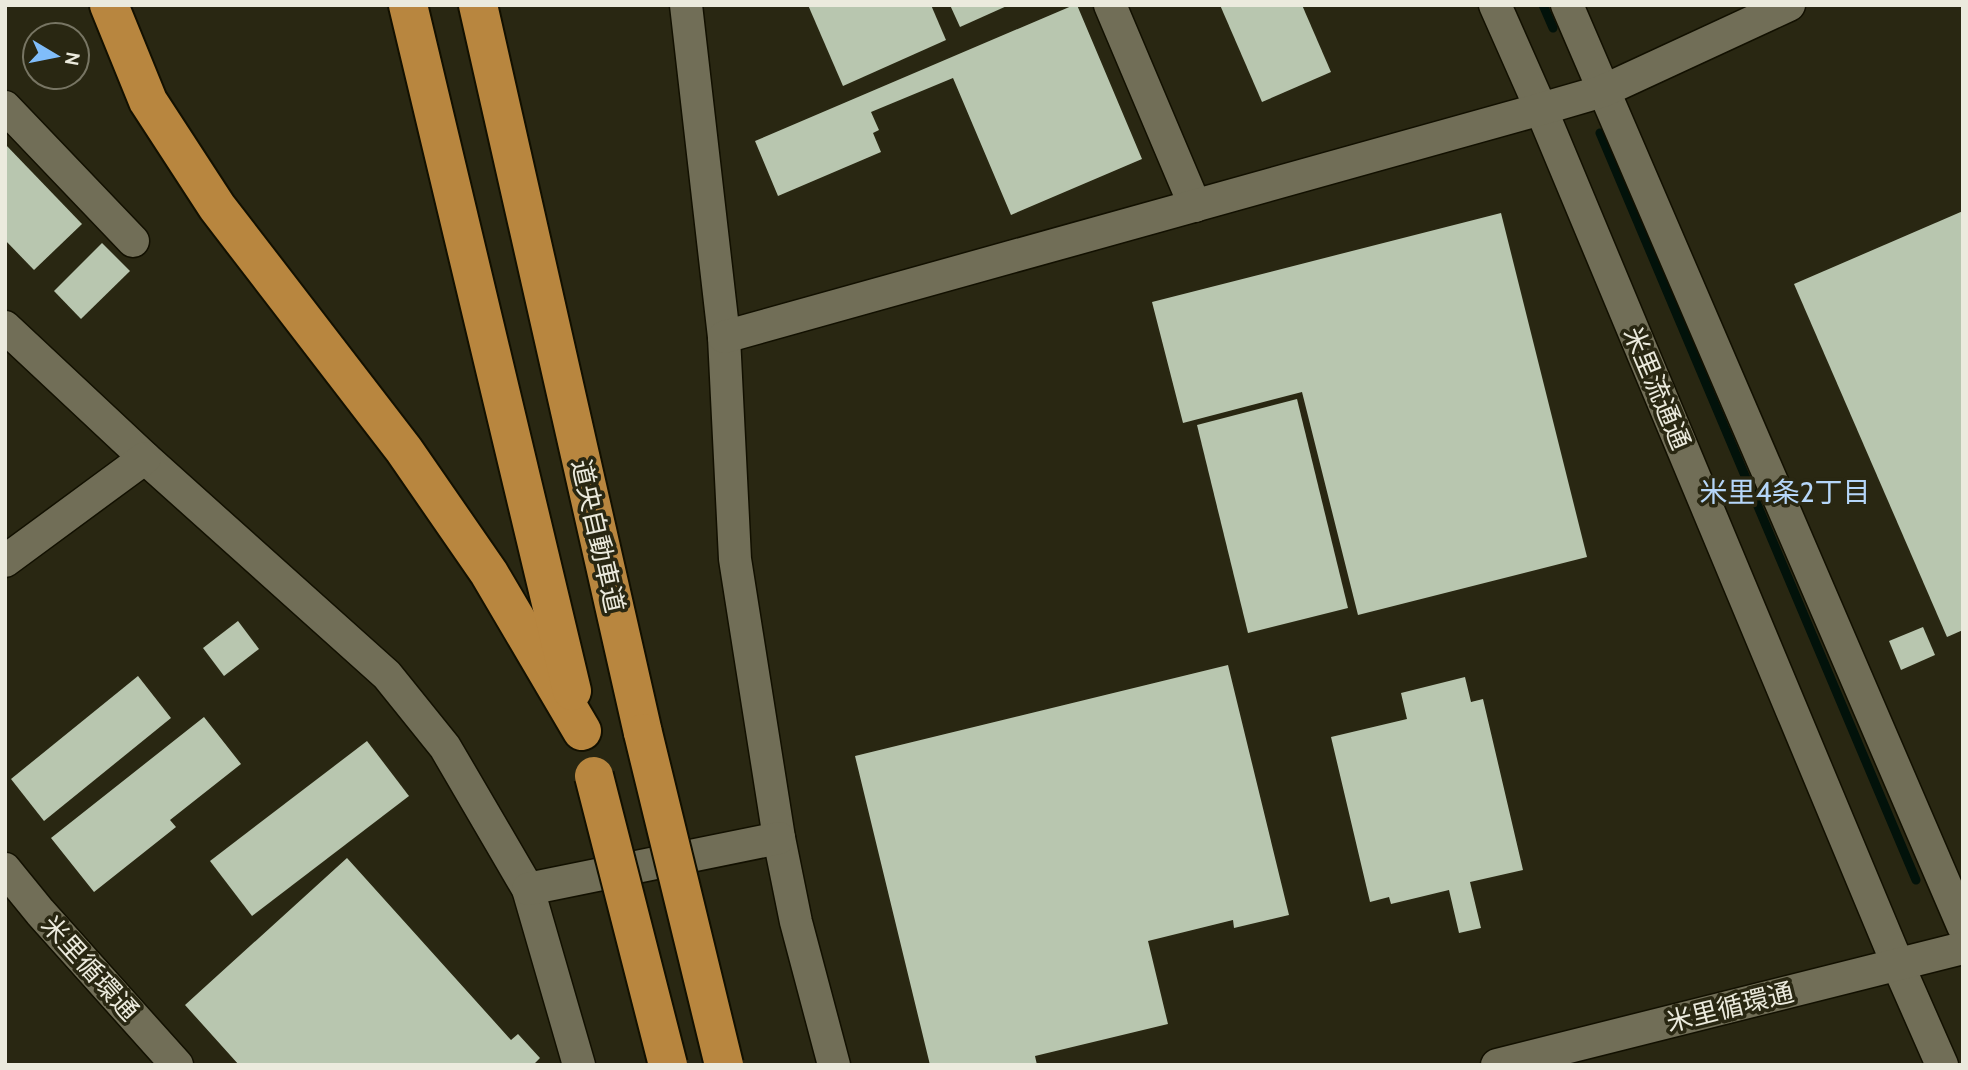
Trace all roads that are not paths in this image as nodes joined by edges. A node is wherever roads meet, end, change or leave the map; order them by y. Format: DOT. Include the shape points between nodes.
graph roads {
  1 [pos="109,5"];
  2 [pos="408,5"];
  3 [pos="478,5"];
  4 [pos="686,5"];
  5 [pos="1110,5"];
  6 [pos="1495,5"];
  7 [pos="1567,5"];
  8 [pos="1789,5"];
  9 [pos="1603,90"];
  10 [pos="5,107"];
  11 [pos="1541,109"];
  12 [pos="1195,206"];
  13 [pos="133,242"];
  14 [pos="5,327"];
  15 [pos="724,337"];
  16 [pos="145,458"];
  17 [pos="5,561"];
  18 [pos="582,732"];
  19 [pos="779,838"];
  20 [pos="5,869"];
  21 [pos="528,889"];
  22 [pos="1963,926"];
  23 [pos="1963,948"];
  24 [pos="1898,965"];
  25 [pos="177,1065"];
  26 [pos="579,1065"];
  27 [pos="668,1065"];
  28 [pos="724,1065"];
  29 [pos="834,1065"];
  30 [pos="1497,1065"];
  31 [pos="1942,1065"];
  1 -- 18 [label="highway" via="148,101 217,207 420,472 489,573"];
  2 -- 18 [label="highway"];
  3 -- 28 [label="highway, 道央自動車道, bridge" via="643,733"];
  4 -- 15 [label="street"];
  5 -- 12 [label="street"];
  6 -- 11 [label="street, 米里流通通"];
  7 -- 9 [label="street"];
  8 -- 9 [label="street"];
  9 -- 11 [label="street"];
  9 -- 22 [label="street"];
  10 -- 13 [label="street"];
  11 -- 12 [label="street"];
  11 -- 24 [label="street, 米里流通通"];
  12 -- 15 [label="street"];
  14 -- 16 [label="street"];
  15 -- 19 [label="street" via="735,559"];
  16 -- 17 [label="street"];
  16 -- 21 [label="street" via="387,675 445,747"];
  18 -- 27 [label="highway, bridge"];
  19 -- 21 [label="street"];
  19 -- 29 [label="street"];
  20 -- 25 [label="street, 米里循環通"];
  21 -- 26 [label="street"];
  23 -- 24 [label="street, 米里循環通"];
  24 -- 30 [label="street, 米里循環通"];
  24 -- 31 [label="street, 米里流通通"];
}
